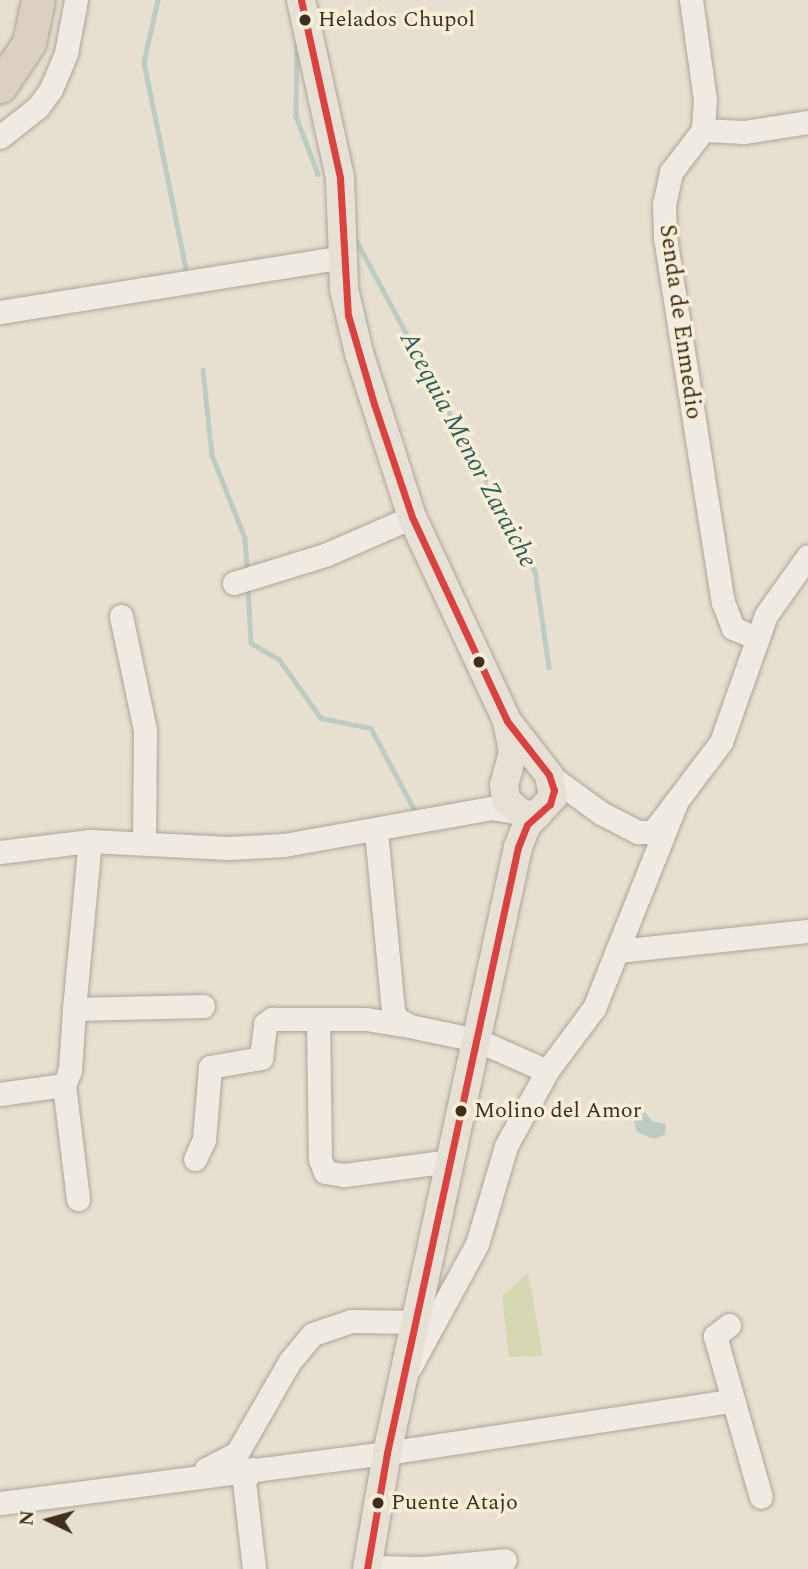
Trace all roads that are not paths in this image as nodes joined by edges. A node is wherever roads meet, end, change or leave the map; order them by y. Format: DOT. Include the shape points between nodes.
graph roads {
  1 [pos="22,0"];
  2 [pos="38,0"];
  3 [pos="76,0"];
  4 [pos="301,0"];
  5 [pos="691,0"];
  6 [pos="0,61"];
  7 [pos="0,86"];
  8 [pos="808,122"];
  9 [pos="703,130"];
  10 [pos="0,137"];
  11 [pos="343,257"];
  12 [pos="0,312"];
  13 [pos="412,517"];
  14 [pos="808,556"];
  15 [pos="234,583"];
  16 [pos="121,616"];
  17 [pos="756,638"];
  18 [pos="507,721"];
  19 [pos="546,772"];
  20 [pos="506,781"];
  21 [pos="675,805"];
  22 [pos="475,811"];
  23 [pos="527,813"];
  24 [pos="601,813"];
  25 [pos="376,831"];
  26 [pos="638,832"];
  27 [pos="90,841"];
  28 [pos="144,842"];
  29 [pos="0,852"];
  30 [pos="655,865"];
  31 [pos="808,931"];
  32 [pos="617,951"];
  33 [pos="390,992"];
  34 [pos="204,1006"];
  35 [pos="74,1009"];
  36 [pos="318,1019"];
  37 [pos="366,1019"];
  38 [pos="410,1026"];
  39 [pos="477,1040"];
  40 [pos="547,1071"];
  41 [pos="64,1085"];
  42 [pos="0,1094"];
  43 [pos="195,1159"];
  44 [pos="452,1161"];
  45 [pos="78,1199"];
  46 [pos="418,1322"];
  47 [pos="729,1325"];
  48 [pos="405,1376"];
  49 [pos="731,1401"];
  50 [pos="243,1444"];
  51 [pos="387,1453"];
  52 [pos="257,1469"];
  53 [pos="194,1474"];
  54 [pos="761,1497"];
  55 [pos="0,1503"];
  56 [pos="505,1560"];
  57 [pos="367,1568"];
  58 [pos="254,1569"];
  1 -- 6 [label="highway" via="13,38"];
  2 -- 7 [label="highway" via="29,43"];
  3 -- 10 [label="street" via="66,53 51,89 38,107"];
  4 -- 11 [label="main road" via="340,178"];
  5 -- 9 [label="street" via="705,99"];
  8 -- 9 [label="street" via="744,132"];
  9 -- 17 [label="street, Senda de Enmedio" via="671,172 664,204 664,237 723,602 733,628"];
  11 -- 12 [label="street"];
  11 -- 13 [label="main road" via="348,315"];
  13 -- 15 [label="street" via="325,555"];
  13 -- 18 [label="main road"];
  14 -- 17 [label="street" via="780,592"];
  16 -- 28 [label="street" via="145,730"];
  17 -- 21 [label="street" via="721,742"];
  18 -- 19 [label="main road"];
  18 -- 20 [label="main road" via="513,752"];
  19 -- 20 [label="main road" via="527,765"];
  19 -- 23 [label="main road" via="553,797"];
  19 -- 24 [label="street"];
  20 -- 22 [label="street" via="494,800"];
  20 -- 23 [label="main road" via="506,800"];
  21 -- 26 [label="street" via="653,832"];
  21 -- 30 [label="street"];
  22 -- 23 [label="street" via="499,808"];
  22 -- 25 [label="street"];
  23 -- 24 [label="street" via="563,809"];
  23 -- 39 [label="main road"];
  24 -- 26 [label="street"];
  25 -- 28 [label="street" via="229,848"];
  25 -- 33 [label="street"];
  26 -- 30 [label="street" via="653,848"];
  27 -- 28 [label="street"];
  27 -- 29 [label="street"];
  27 -- 35 [label="street"];
  30 -- 32 [label="street" via="629,914"];
  31 -- 32 [label="street"];
  32 -- 40 [label="street" via="594,1008"];
  33 -- 37 [label="street" via="385,1009"];
  33 -- 38 [label="street" via="394,1016"];
  34 -- 35 [label="street"];
  35 -- 41 [label="street" via="70,1070"];
  36 -- 37 [label="street"];
  36 -- 43 [label="street" via="268,1020 261,1058 213,1064 204,1099 202,1152"];
  36 -- 44 [label="street" via="320,1158 325,1172 344,1175"];
  37 -- 38 [label="street"];
  38 -- 39 [label="street"];
  39 -- 40 [label="street"];
  39 -- 44 [label="main road"];
  40 -- 48 [label="street" via="506,1146 477,1244"];
  41 -- 42 [label="street"];
  41 -- 45 [label="street"];
  44 -- 46 [label="main road"];
  46 -- 48 [label="main road"];
  46 -- 50 [label="street" via="351,1321 313,1334 290,1361"];
  47 -- 49 [label="street" via="715,1336"];
  48 -- 51 [label="main road"];
  49 -- 51 [label="street"];
  49 -- 54 [label="street"];
  50 -- 52 [label="street" via="244,1462"];
  50 -- 53 [label="street" via="231,1457"];
  51 -- 52 [label="street"];
  51 -- 57 [label="main road"];
  52 -- 53 [label="street"];
  52 -- 58 [label="street" via="244,1481"];
  53 -- 55 [label="street"];
  56 -- 57 [label="street"];
}
